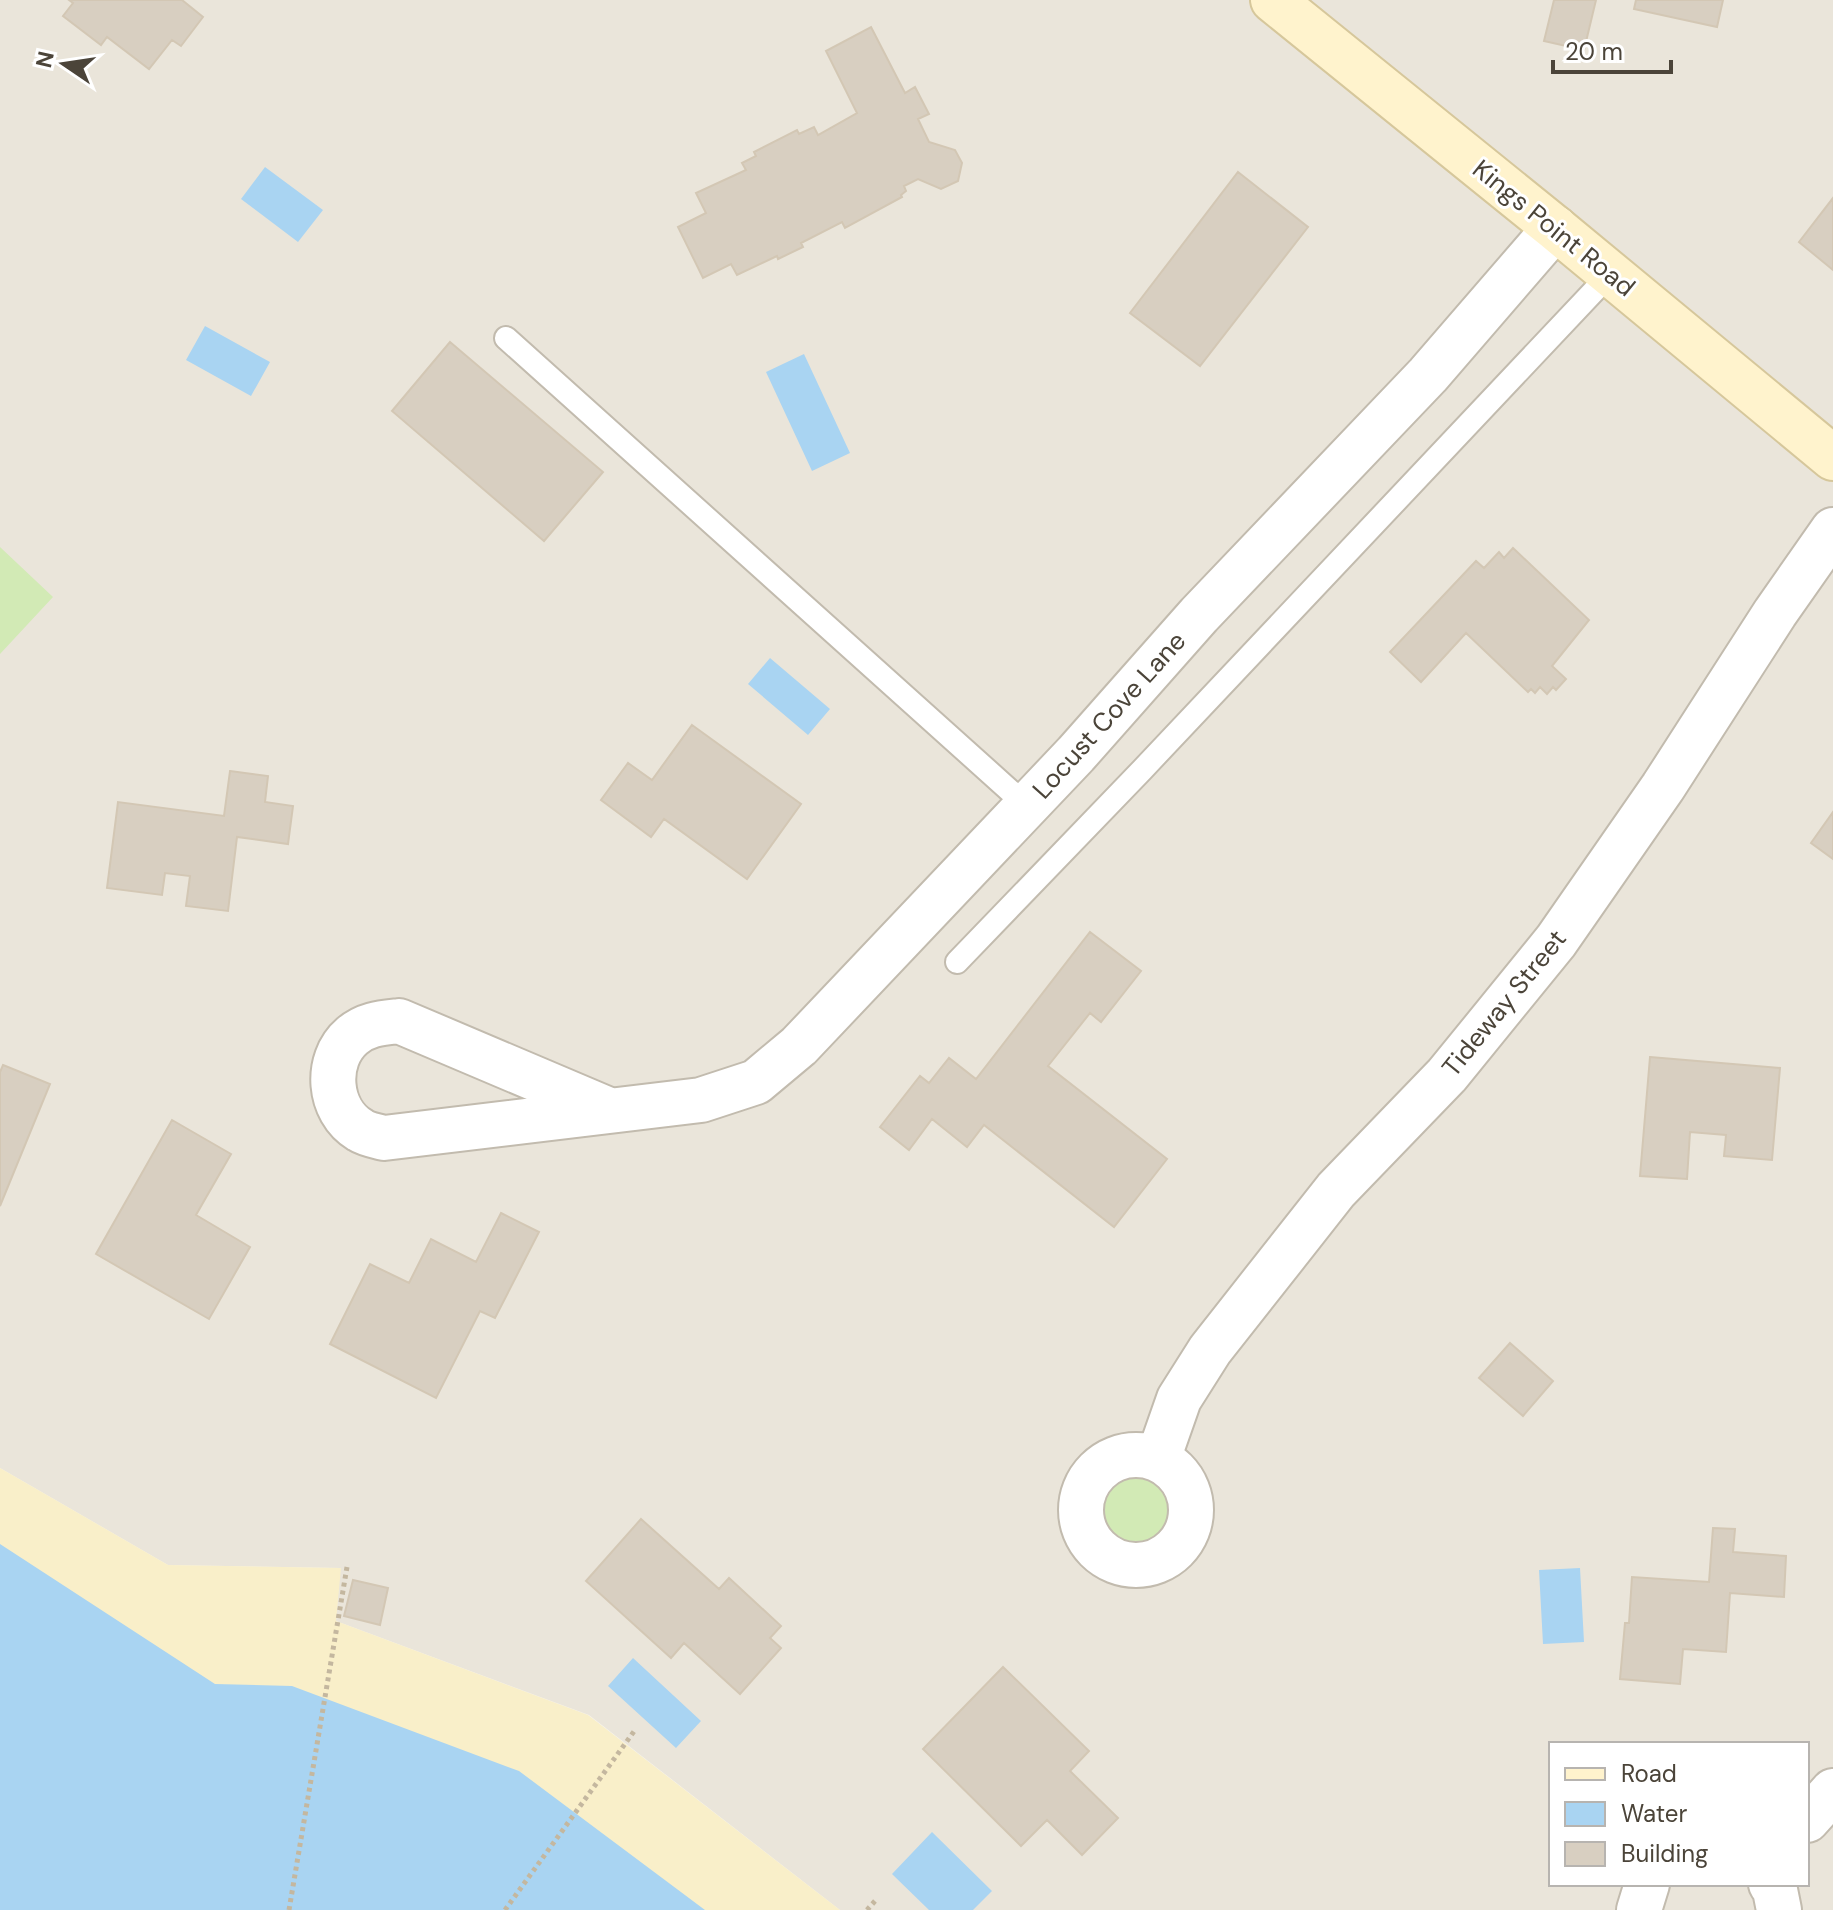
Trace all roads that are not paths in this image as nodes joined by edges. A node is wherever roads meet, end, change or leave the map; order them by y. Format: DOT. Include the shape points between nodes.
graph roads {
  1 [pos="1273,0"];
  2 [pos="1555,228"];
  3 [pos="1610,274"];
  4 [pos="506,338"];
  5 [pos="1833,458"];
  6 [pos="1833,530"];
  7 [pos="1027,806"];
  8 [pos="957,962"];
  9 [pos="609,1110"];
  10 [pos="1158,1459"];
  11 [pos="1833,1791"];
  12 [pos="1809,1818"];
  13 [pos="1646,1886"];
  14 [pos="1772,1886"];
  15 [pos="1639,1910"];
  16 [pos="1779,1910"];
  1 -- 2 [label="main road, Kings Point Road"];
  2 -- 3 [label="main road, Kings Point Road"];
  2 -- 7 [label="street, Locust Cove Lane" via="1428,375 1199,615"];
  3 -- 5 [label="main road, Kings Point Road"];
  3 -- 8 [label="lane"];
  4 -- 7 [label="lane"];
  6 -- 10 [label="street, Tideway Street" via="1556,941 1447,1075 1336,1190 1210,1350 1179,1399"];
  7 -- 9 [label="street, Locust Cove Lane" via="799,1046 756,1082 701,1100"];
  9 -- 9 [label="street, Locust Cove Lane" via="399,1021 373,1023 350,1037 336,1059 332,1085 341,1111 359,1130 384,1138"];
  11 -- 12 [label="street"];
  13 -- 15 [label="street"];
  14 -- 16 [label="street"];
}
